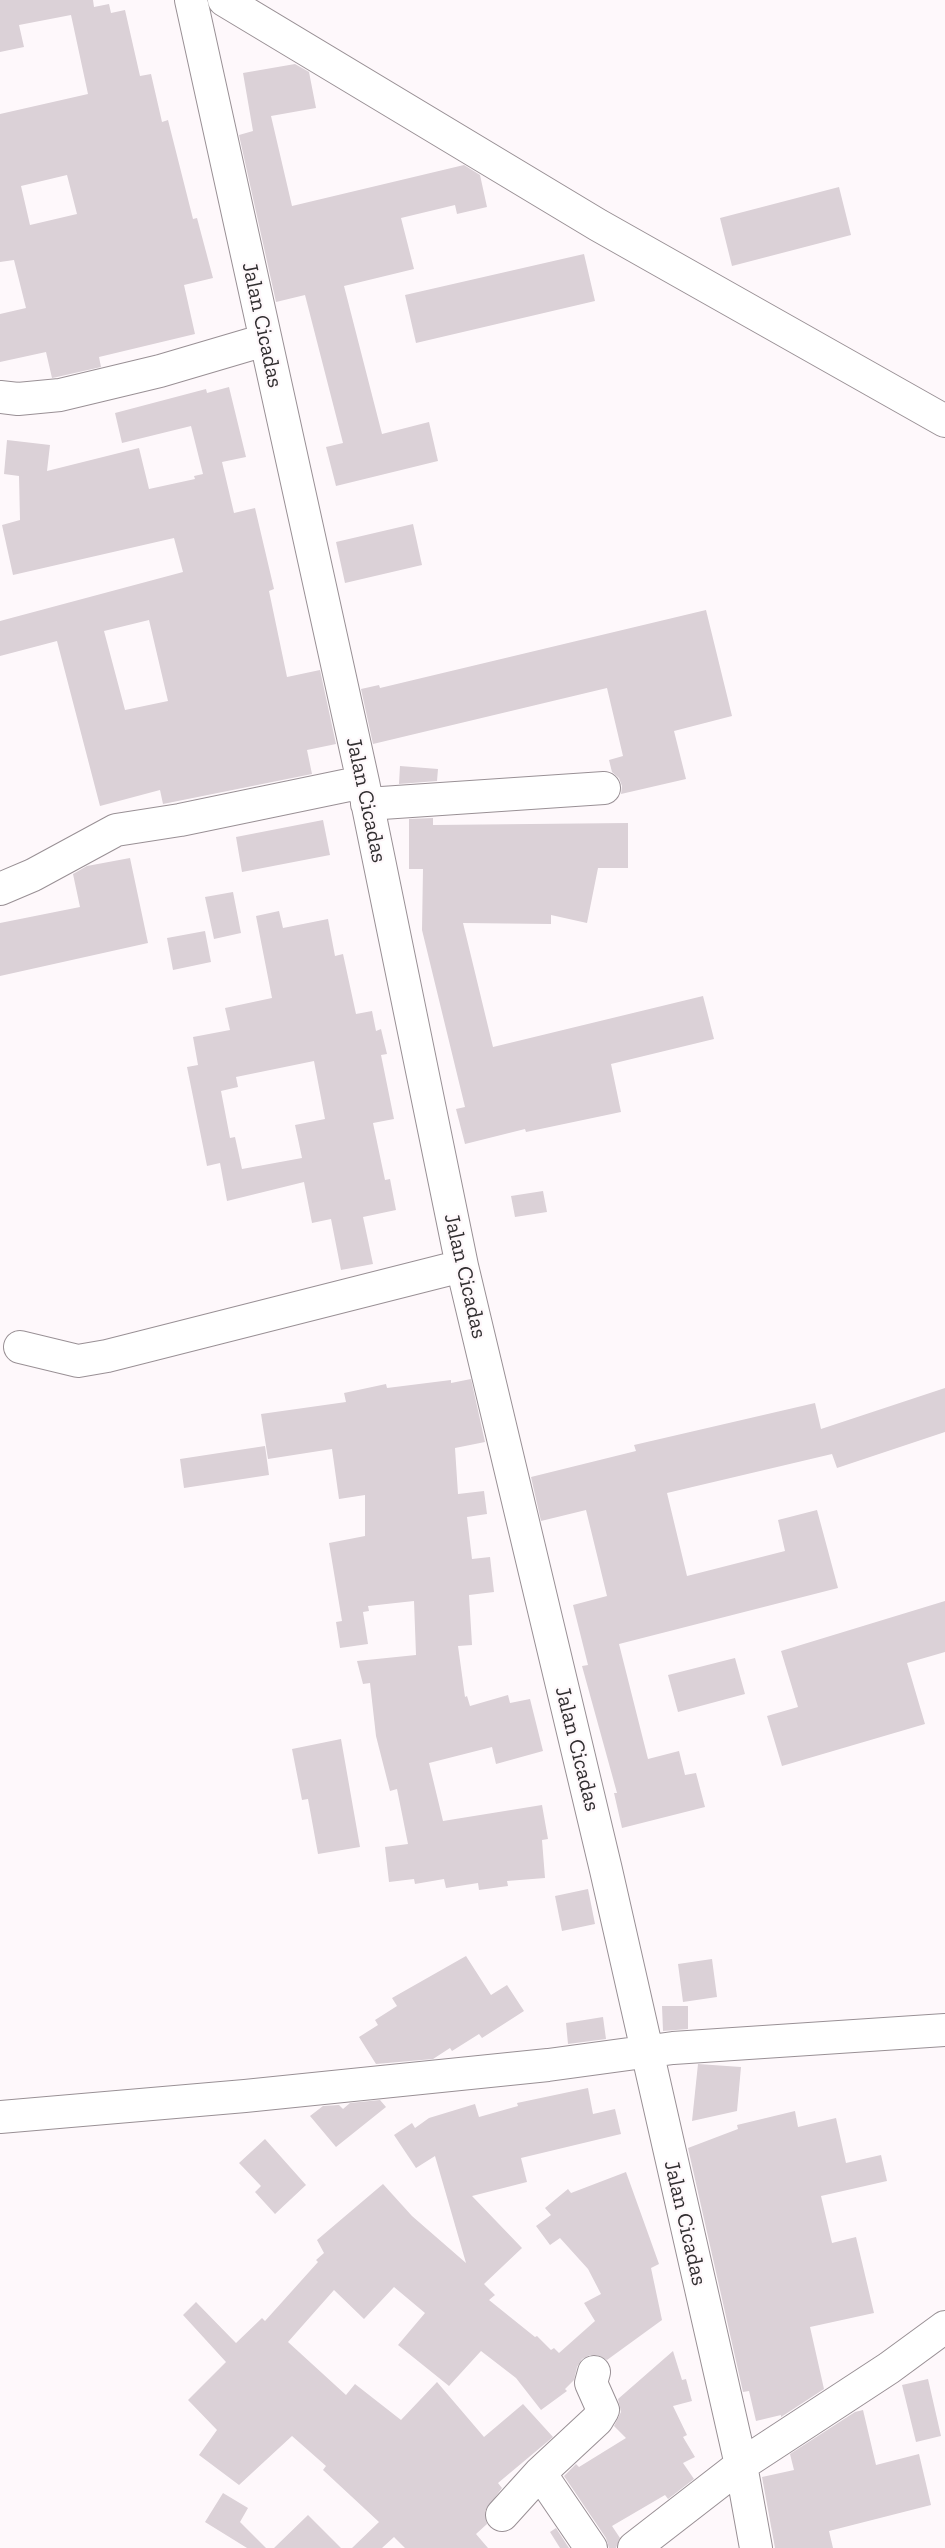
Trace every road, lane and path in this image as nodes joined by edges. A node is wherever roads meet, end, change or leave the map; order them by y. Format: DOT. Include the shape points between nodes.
graph roads {
  1 [pos="191,0"];
  2 [pos="224,0"];
  3 [pos="265,340"];
  4 [pos="0,397"];
  5 [pos="945,420"];
  6 [pos="604,788"];
  7 [pos="365,793"];
  8 [pos="0,889"];
  9 [pos="462,1266"];
  10 [pos="20,1347"];
  11 [pos="945,2030"];
  12 [pos="647,2052"];
  13 [pos="0,2117"];
  14 [pos="945,2327"];
  15 [pos="594,2372"];
  16 [pos="741,2465"];
  17 [pos="540,2473"];
  18 [pos="502,2515"];
  19 [pos="591,2548"];
  20 [pos="634,2548"];
  21 [pos="756,2548"];
  1 -- 3 [label="street, Jalan Cicadas"];
  2 -- 5 [label="street" via="598,225"];
  3 -- 4 [label="street" via="60,395"];
  3 -- 7 [label="street, Jalan Cicadas"];
  6 -- 7 [label="street"];
  7 -- 8 [label="street" via="116,830"];
  7 -- 9 [label="street, Jalan Cicadas"];
  9 -- 10 [label="street" via="107,1356 78,1361"];
  9 -- 12 [label="street, Jalan Cicadas"];
  11 -- 12 [label="street"];
  12 -- 13 [label="street" via="245,2096"];
  12 -- 16 [label="street, Jalan Cicadas"];
  14 -- 16 [label="street"];
  15 -- 17 [label="street" via="591,2383 603,2410"];
  16 -- 20 [label="street"];
  16 -- 21 [label="street, Jalan Cicadas"];
  17 -- 18 [label="street"];
  17 -- 19 [label="street"];
}
